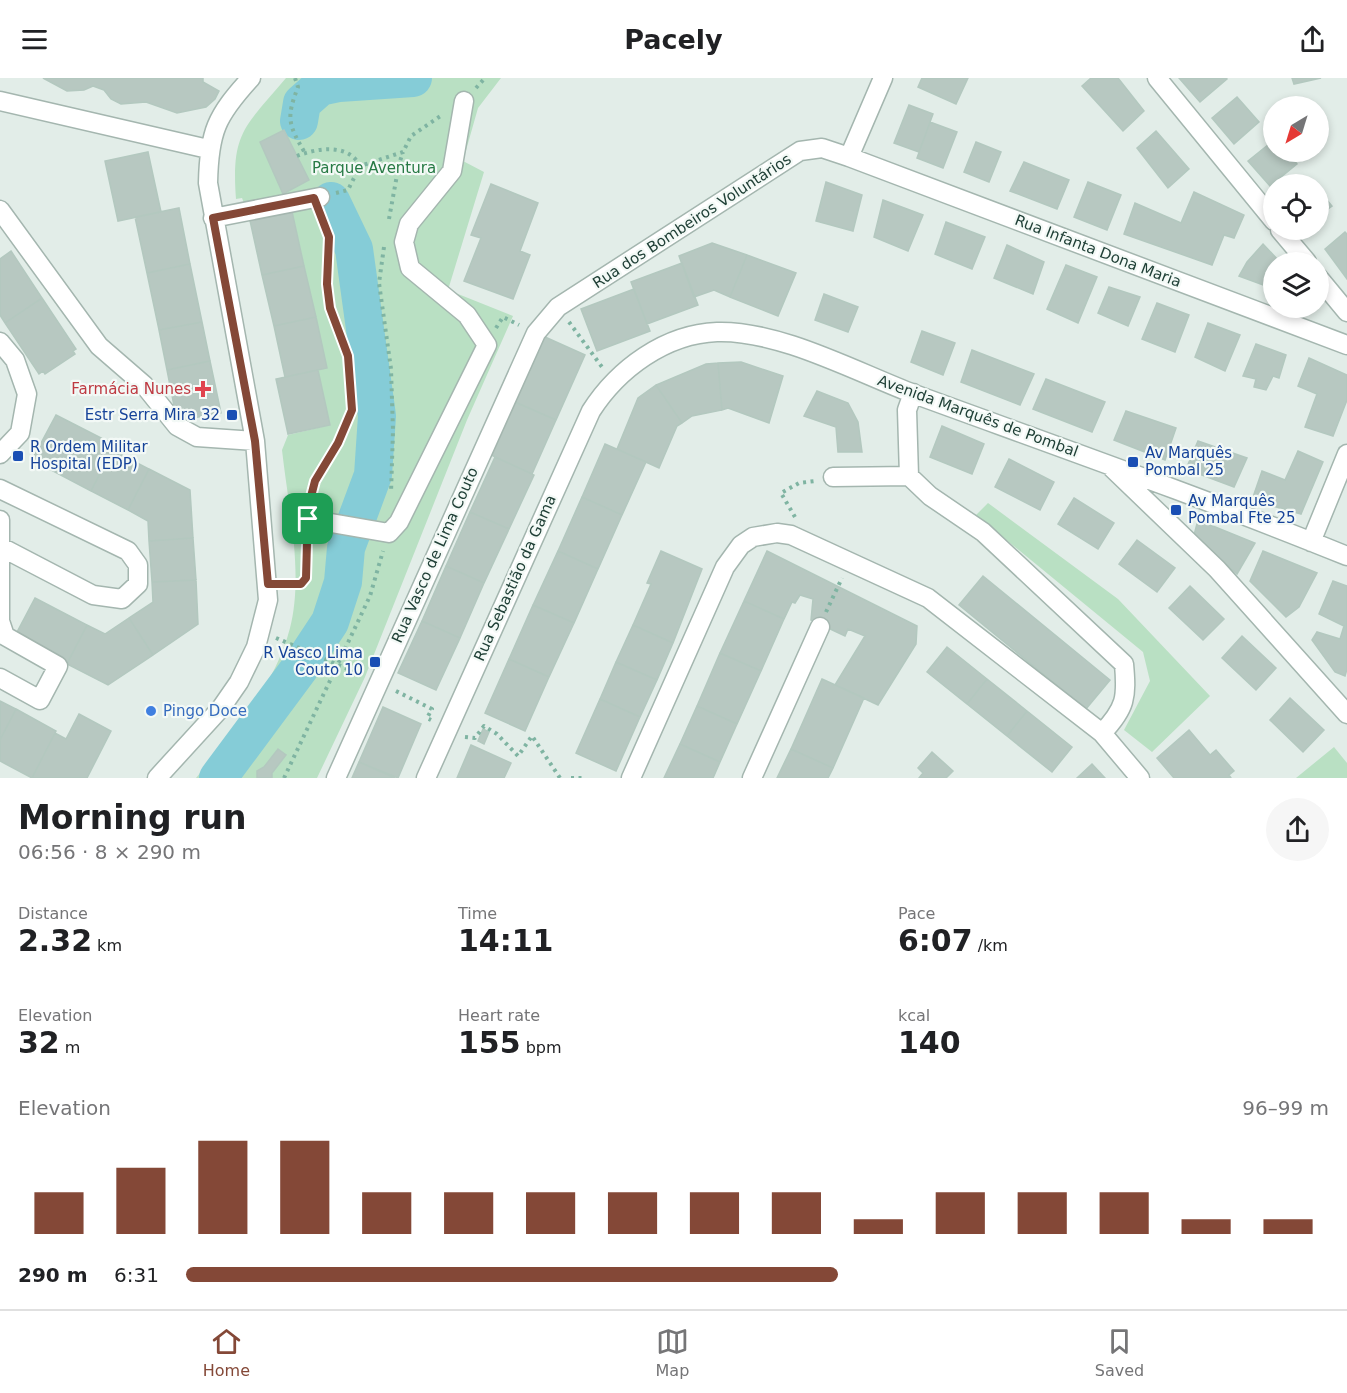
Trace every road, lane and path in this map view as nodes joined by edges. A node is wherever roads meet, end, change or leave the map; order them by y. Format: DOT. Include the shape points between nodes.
graph roads {
  1 [pos="251,78"];
  2 [pos="295,78"];
  3 [pos="883,78"];
  4 [pos="1157,78"];
  5 [pos="0,101"];
  6 [pos="464,101"];
  7 [pos="208,149"];
  8 [pos="404,152"];
  9 [pos="305,153"];
  10 [pos="297,156"];
  11 [pos="849,157"];
  12 [pos="360,166"];
  13 [pos="338,193"];
  14 [pos="317,198"];
  15 [pos="1263,208"];
  16 [pos="0,210"];
  17 [pos="213,218"];
  18 [pos="388,228"];
  19 [pos="386,239"];
  20 [pos="1288,240"];
  21 [pos="1299,252"];
  22 [pos="1329,290"];
  23 [pos="558,307"];
  24 [pos="1347,312"];
  25 [pos="536,333"];
  26 [pos="0,342"];
  27 [pos="487,345"];
  28 [pos="1347,345"];
  29 [pos="612,382"];
  30 [pos="913,393"];
  31 [pos="255,441"];
  32 [pos="0,454"];
  33 [pos="1347,454"];
  34 [pos="1107,462"];
  35 [pos="909,476"];
  36 [pos="833,477"];
  37 [pos="0,489"];
  38 [pos="390,499"];
  39 [pos="308,519"];
  40 [pos="0,520"];
  41 [pos="389,533"];
  42 [pos="791,535"];
  43 [pos="1311,542"];
  44 [pos="1,547"];
  45 [pos="1347,556"];
  46 [pos="849,561"];
  47 [pos="268,584"];
  48 [pos="820,627"];
  49 [pos="290,644"];
  50 [pos="359,674"];
  51 [pos="0,678"];
  52 [pos="378,682"];
  53 [pos="432,708"];
  54 [pos="1347,714"];
  55 [pos="491,730"];
  56 [pos="1102,733"];
  57 [pos="158,778"];
  58 [pos="284,778"];
  59 [pos="336,778"];
  60 [pos="426,778"];
  61 [pos="560,778"];
  62 [pos="571,778"];
  63 [pos="582,778"];
  64 [pos="631,778"];
  65 [pos="752,778"];
  66 [pos="1140,778"];
  1 -- 7 [label="street" via="221,114"];
  2 -- 9 [label="path" via="298,87 288,112"];
  3 -- 11 [label="street"];
  4 -- 15 [label="street"];
  5 -- 7 [label="street"];
  6 -- 8 [label="path" via="411,136"];
  6 -- 27 [label="street" via="452,171 410,224 404,242 410,268 467,315"];
  7 -- 17 [label="street"];
  8 -- 12 [label="path"];
  8 -- 18 [label="path"];
  9 -- 10 [label="path"];
  9 -- 12 [label="path" via="345,150 355,156"];
  11 -- 23 [label="street, Rua dos Bombeiros Voluntários" via="822,148 800,151"];
  11 -- 28 [label="street, Rua Infanta Dona Maria"];
  12 -- 13 [label="path" via="348,190"];
  14 -- 17 [label="street"];
  14 -- 39 [label="path" via="329,237 330,308 348,356 352,410 315,481"];
  16 -- 31 [label="street" via="99,346 144,384 177,426 197,437"];
  17 -- 31 [label="street"];
  19 -- 38 [label="path" via="379,283 391,369"];
  20 -- 21 [label="street"];
  22 -- 24 [label="street"];
  23 -- 25 [label="street, Rua dos Bombeiros Voluntários"];
  23 -- 29 [label="path"];
  25 -- 27 [label="path" via="503,317"];
  25 -- 52 [label="street, Rua Vasco de Lima Couto"];
  26 -- 32 [label="street" via="15,360 27,394 20,433"];
  27 -- 41 [label="street" via="399,522"];
  29 -- 30 [label="street, Avenida Marquês de Pombal" via="641,358 666,345 705,333 743,333 775,340"];
  29 -- 60 [label="street, Rua Sebastião da Gama" via="577,438"];
  30 -- 34 [label="street, Avenida Marquês de Pombal"];
  30 -- 35 [label="street" via="907,410"];
  31 -- 47 [label="street"];
  33 -- 43 [label="street"];
  34 -- 43 [label="street, Avenida Marquês de Pombal"];
  34 -- 54 [label="street" via="1217,569"];
  35 -- 36 [label="street"];
  35 -- 56 [label="street" via="930,496 983,532 1124,664 1127,694"];
  36 -- 42 [label="path" via="799,483 781,493 795,516"];
  37 -- 44 [label="street" via="128,550 138,564 138,584 122,599 93,595"];
  39 -- 41 [label="street"];
  39 -- 47 [label="path" via="306,578 301,584"];
  40 -- 44 [label="street"];
  41 -- 58 [label="path" via="370,596"];
  42 -- 46 [label="street"];
  42 -- 64 [label="street" via="753,537 741,545 725,567"];
  43 -- 45 [label="street, Avenida Marquês de Pombal"];
  44 -- 51 [label="street" via="0,621 4,636 58,666 40,700"];
  46 -- 48 [label="path"];
  46 -- 56 [label="street" via="946,609"];
  47 -- 57 [label="street" via="261,632 240,682 222,708"];
  48 -- 65 [label="street"];
  49 -- 50 [label="path, bridge"];
  52 -- 53 [label="path"];
  52 -- 59 [label="street, Rua Vasco de Lima Couto"];
  55 -- 61 [label="path" via="518,756 532,736"];
  56 -- 66 [label="street"];
  62 -- 63 [label="path"];
}
